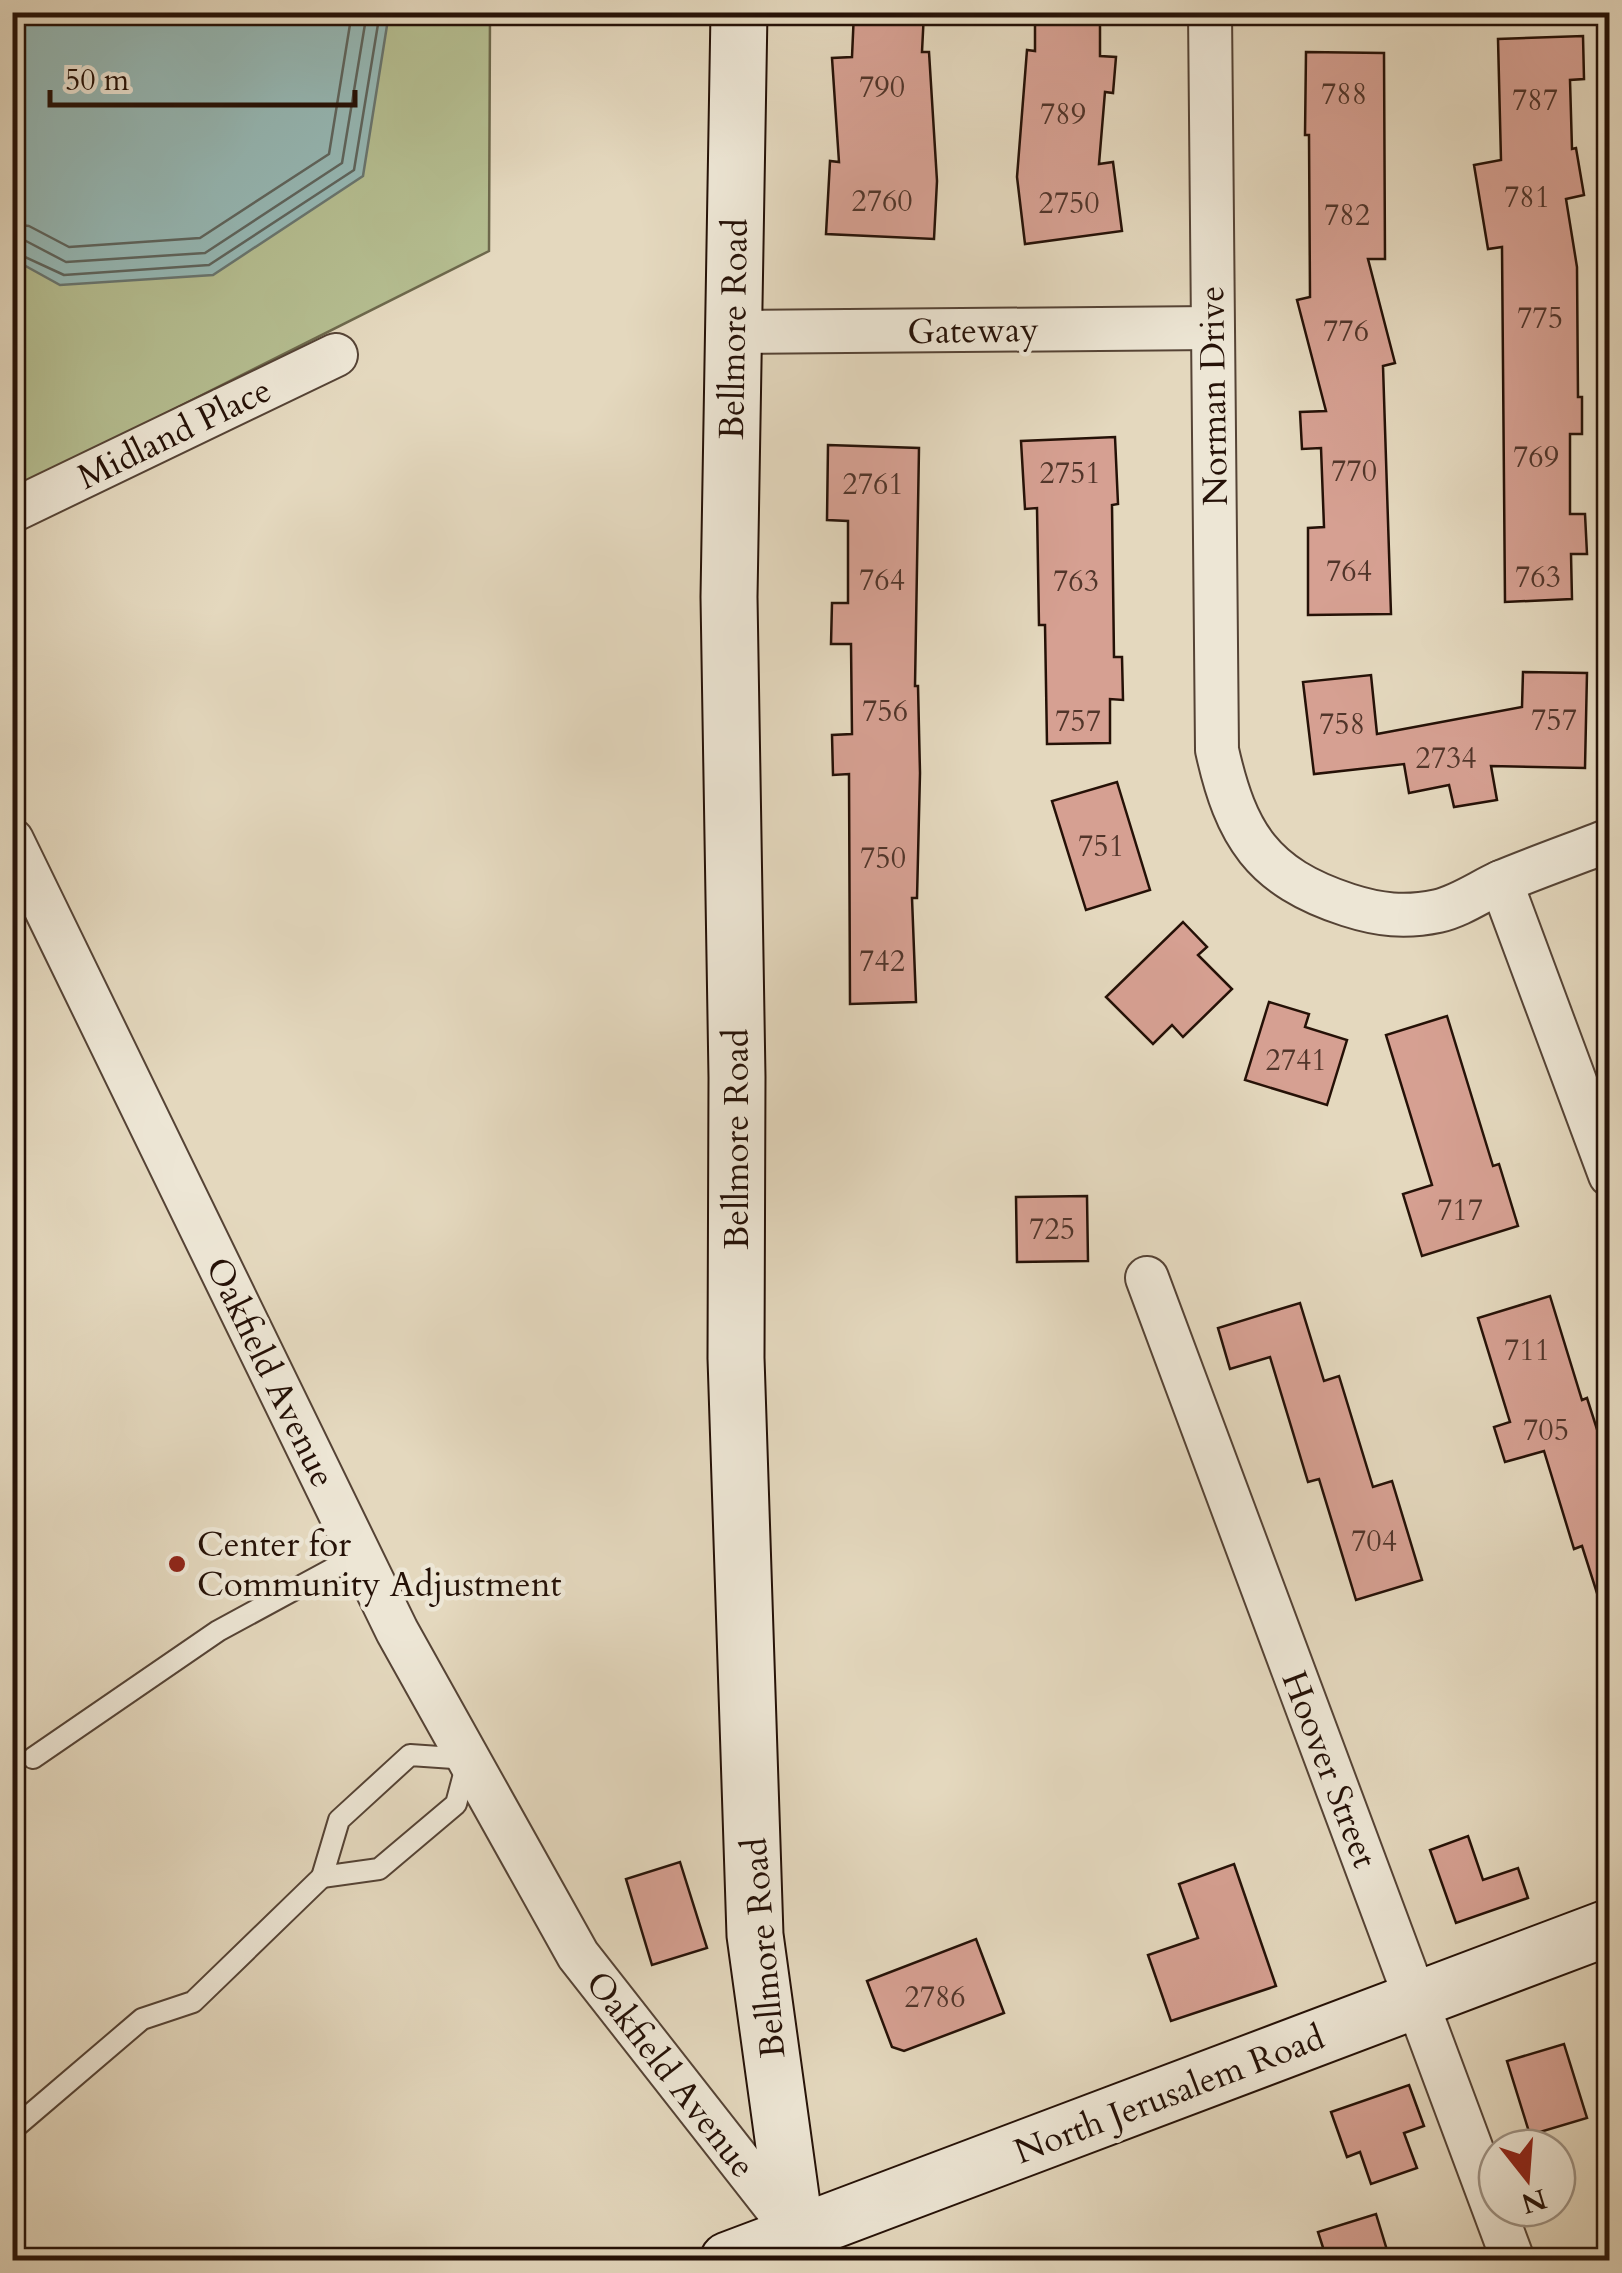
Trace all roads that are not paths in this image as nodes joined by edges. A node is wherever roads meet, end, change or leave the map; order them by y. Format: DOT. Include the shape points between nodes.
graph roads {
  1 [pos="739,12"];
  2 [pos="1210,12"];
  3 [pos="1212,328"];
  4 [pos="734,332"];
  5 [pos="336,355"];
  6 [pos="12,511"];
  7 [pos="12,840"];
  8 [pos="1610,840"];
  9 [pos="1501,882"];
  10 [pos="1610,1175"];
  11 [pos="1147,1278"];
  12 [pos="360,1554"];
  13 [pos="34,1758"];
  14 [pos="468,1759"];
  15 [pos="322,1878"];
  16 [pos="1610,1927"];
  17 [pos="1416,2001"];
  18 [pos="12,2130"];
  19 [pos="802,2247"];
  20 [pos="728,2260"];
  21 [pos="1513,2260"];
  1 -- 4 [label="main road, Bellmore Road"];
  2 -- 3 [label="street, Norman Drive"];
  3 -- 4 [label="street, Gateway"];
  3 -- 9 [label="street, Norman Drive" via="1217,750 1242,828 1271,865 1308,892 1383,916 1440,911"];
  4 -- 19 [label="main road, Bellmore Road" via="729,597 737,1398 756,1934"];
  5 -- 6 [label="street, Midland Place"];
  7 -- 12 [label="street, Oakfield Avenue"];
  8 -- 9 [label="street, Norman Drive"];
  9 -- 10 [label="street"];
  11 -- 17 [label="street, Hoover Street"];
  12 -- 13 [label="lane" via="218,1631"];
  12 -- 14 [label="street, Oakfield Avenue"];
  14 -- 15 [label="lane" via="456,1804 379,1869"];
  14 -- 15 [label="lane" via="410,1754 339,1820"];
  14 -- 19 [label="street, Oakfield Avenue" via="578,1956"];
  15 -- 18 [label="lane" via="192,2002 142,2019"];
  16 -- 17 [label="main road, North Jerusalem Road"];
  17 -- 19 [label="main road, North Jerusalem Road"];
  17 -- 21 [label="street, Hoover Street"];
  19 -- 20 [label="main road, North Jerusalem Road"];
}
